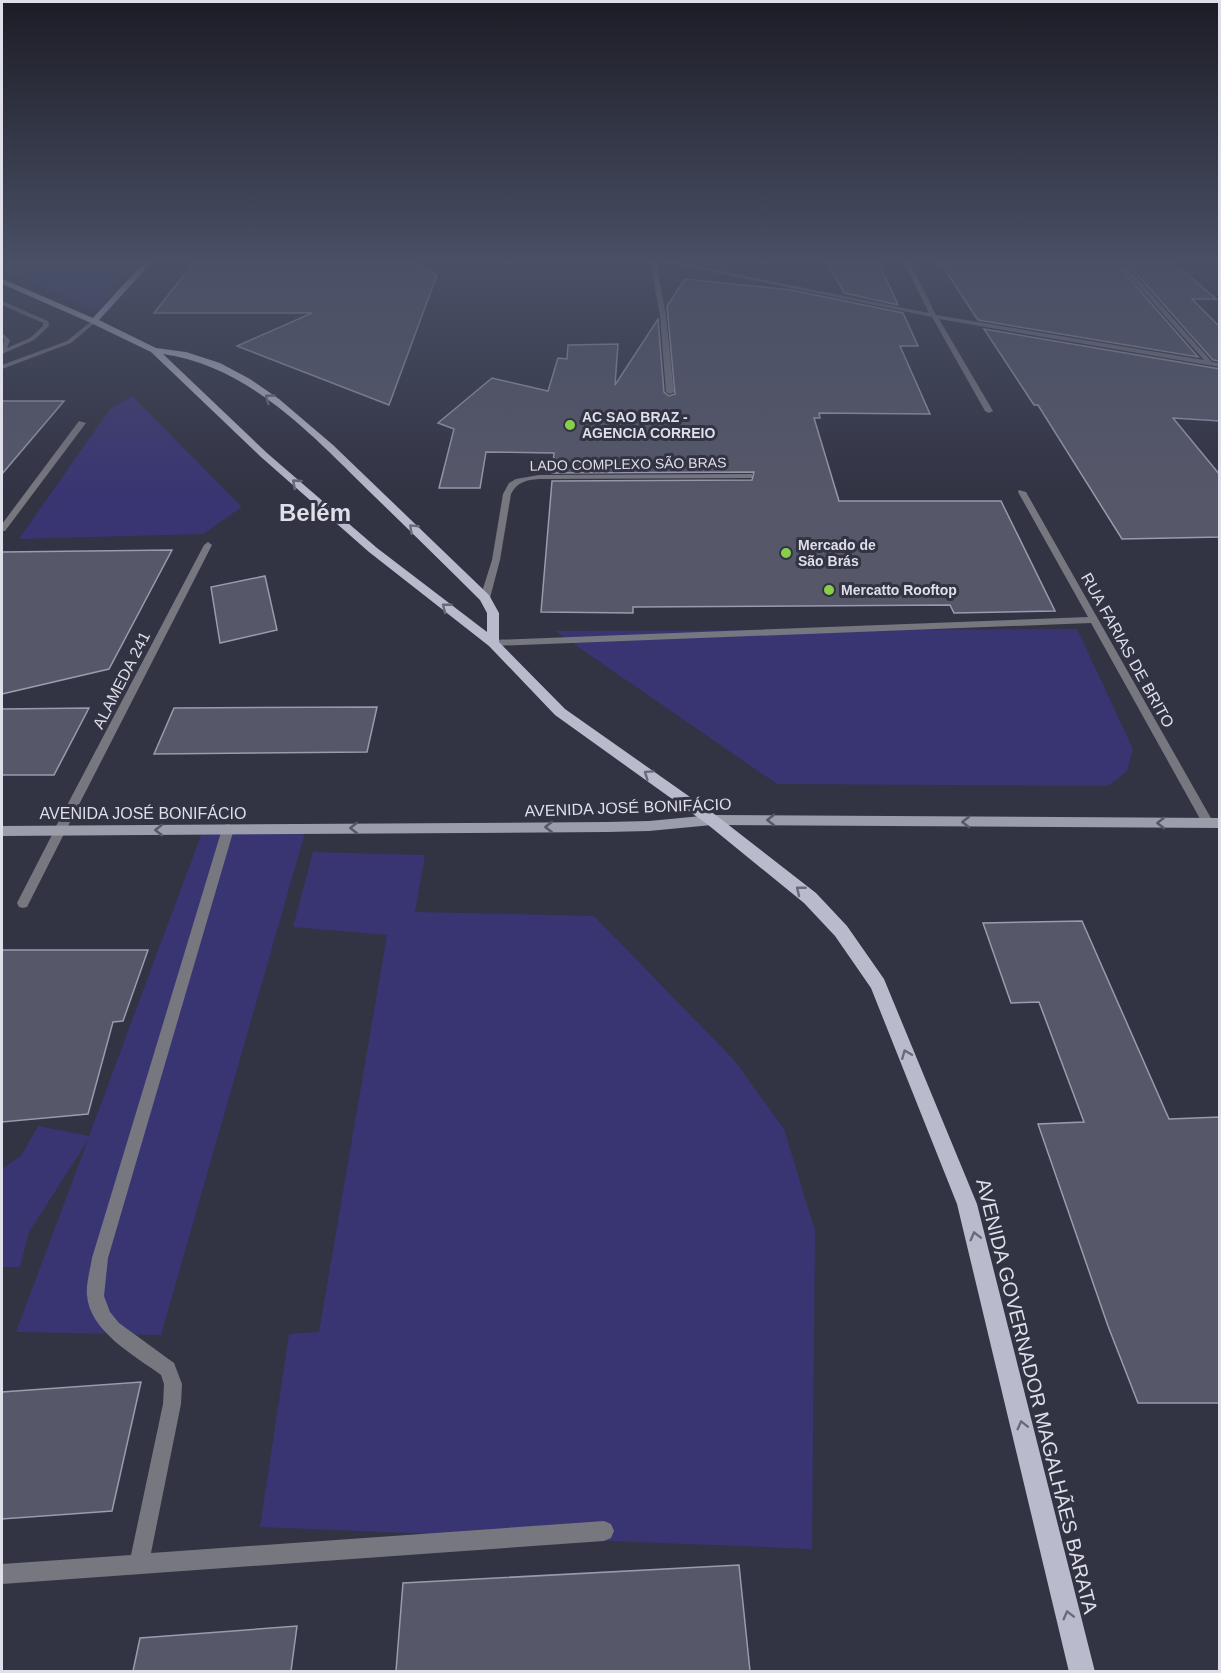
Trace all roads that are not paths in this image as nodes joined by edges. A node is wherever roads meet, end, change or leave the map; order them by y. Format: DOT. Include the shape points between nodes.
graph roads {
  1 [pos="32,339"];
  2 [pos="72,339"];
  3 [pos="131,339"];
  4 [pos="665,339"];
  5 [pos="947,339"];
  6 [pos="1069,339"];
  7 [pos="1189,339"];
  8 [pos="154,350"];
  9 [pos="2,351"];
  10 [pos="1210,363"];
  11 [pos="1220,365"];
  12 [pos="2,367"];
  13 [pos="670,392"];
  14 [pos="989,411"];
  15 [pos="82,423"];
  16 [pos="749,476"];
  17 [pos="1022,492"];
  18 [pos="2,529"];
  19 [pos="208,544"];
  20 [pos="486,598"];
  21 [pos="1094,620"];
  22 [pos="493,643"];
  23 [pos="712,820"];
  24 [pos="1214,823"];
  25 [pos="228,829"];
  26 [pos="60,830"];
  27 [pos="2,831"];
  28 [pos="23,903"];
  29 [pos="604,1531"];
  30 [pos="139,1565"];
  31 [pos="2,1574"];
  32 [pos="1082,1671"];
  1 -- 9 [label="street"];
  2 -- 12 [label="street"];
  3 -- 8 [label="main road"];
  4 -- 13 [label="street"];
  5 -- 14 [label="street"];
  6 -- 10 [label="street"];
  7 -- 10 [label="street"];
  20 -- 8 [label="main road, one-way" via="304,423 238,375 176,351"];
  22 -- 8 [label="main road, AVENIDA GOVERNADOR MAGALHÃES BARATA, one-way" via="373,550 264,455"];
  10 -- 11 [label="street"];
  15 -- 18 [label="street"];
  16 -- 20 [label="street, LADO COMPLEXO SÃO BRAS" via="517,479 507,494"];
  17 -- 21 [label="street, RUA FARIAS DE BRITO"];
  19 -- 26 [label="street, ALAMEDA 241"];
  20 -- 22 [label="main road" via="493,613"];
  21 -- 22 [label="street"];
  21 -- 24 [label="street, RUA FARIAS DE BRITO"];
  23 -- 22 [label="main road, AVENIDA GOVERNADOR MAGALHÃES BARATA, one-way" via="560,712"];
  24 -- 23 [label="main road, AVENIDA JOSÉ BONIFÁCIO, one-way"];
  23 -- 25 [label="main road, AVENIDA JOSÉ BONIFÁCIO, one-way" via="649,826"];
  32 -- 23 [label="main road, AVENIDA GOVERNADOR MAGALHÃES BARATA, one-way" via="967,1204 878,984 841,931 810,898"];
  25 -- 26 [label="main road, AVENIDA JOSÉ BONIFÁCIO, one-way"];
  25 -- 30 [label="street" via="98,1268 95,1296 103,1318 168,1370 173,1384"];
  26 -- 27 [label="main road, AVENIDA JOSÉ BONIFÁCIO"];
  26 -- 28 [label="street, ALAMEDA 241"];
  29 -- 30 [label="street"];
  30 -- 31 [label="street"];
}
